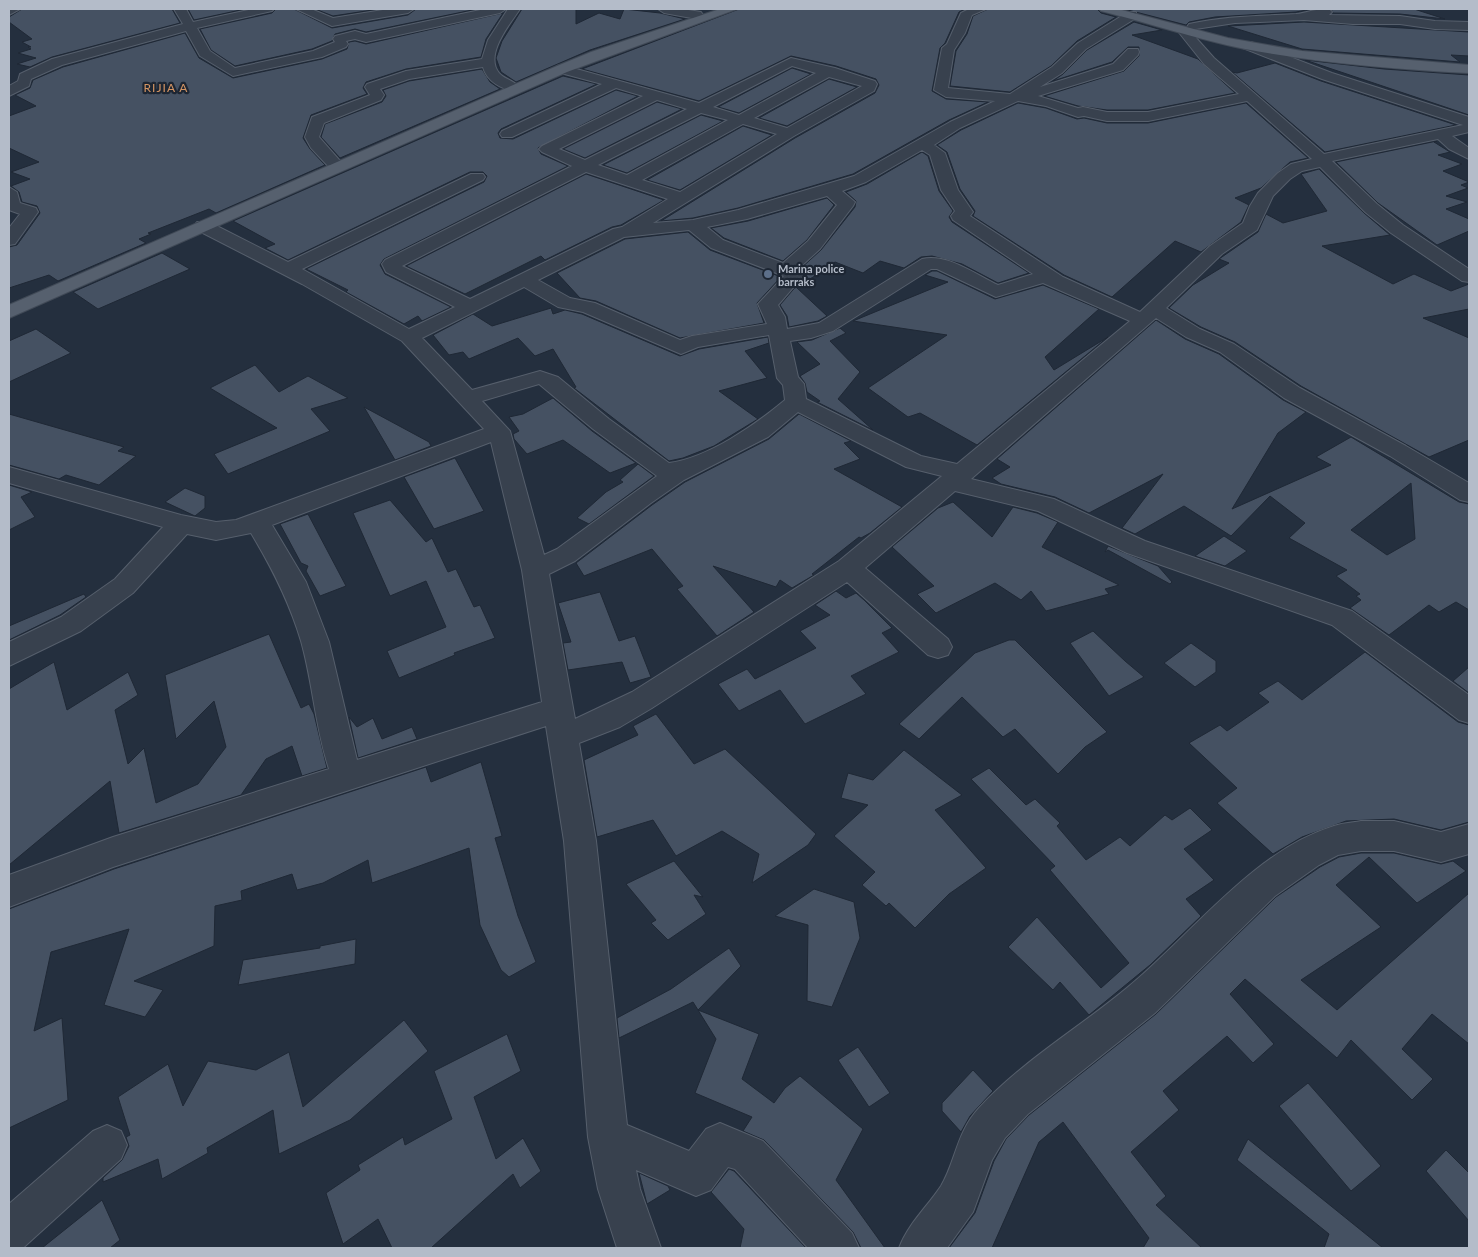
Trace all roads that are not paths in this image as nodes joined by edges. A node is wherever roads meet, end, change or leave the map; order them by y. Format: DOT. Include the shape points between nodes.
graph roads {
  1 [pos="14,9"];
  2 [pos="180,9"];
  3 [pos="268,9"];
  4 [pos="302,9"];
  5 [pos="408,9"];
  6 [pos="500,9"];
  7 [pos="514,9"];
  8 [pos="664,9"];
  9 [pos="716,9"];
  10 [pos="731,9"];
  11 [pos="980,9"];
  12 [pos="1105,9"];
  13 [pos="1342,9"];
  14 [pos="9,11"];
  15 [pos="1127,11"];
  16 [pos="1433,11"];
  17 [pos="697,15"];
  18 [pos="1308,16"];
  19 [pos="190,26"];
  20 [pos="1465,26"];
  21 [pos="1188,28"];
  22 [pos="1469,37"];
  23 [pos="1248,45"];
  24 [pos="1133,52"];
  25 [pos="488,62"];
  26 [pos="1469,64"];
  27 [pos="18,67"];
  28 [pos="562,69"];
  29 [pos="1469,69"];
  30 [pos="35,71"];
  31 [pos="830,71"];
  32 [pos="616,83"];
  33 [pos="511,86"];
  34 [pos="9,92"];
  35 [pos="657,95"];
  36 [pos="1015,97"];
  37 [pos="1249,97"];
  38 [pos="702,108"];
  39 [pos="742,120"];
  40 [pos="1469,122"];
  41 [pos="1469,128"];
  42 [pos="789,133"];
  43 [pos="1440,133"];
  44 [pos="507,134"];
  45 [pos="933,138"];
  46 [pos="1469,154"];
  47 [pos="1322,160"];
  48 [pos="333,162"];
  49 [pos="585,166"];
  50 [pos="477,177"];
  51 [pos="628,181"];
  52 [pos="829,190"];
  53 [pos="9,192"];
  54 [pos="681,198"];
  55 [pos="693,225"];
  56 [pos="203,226"];
  57 [pos="630,230"];
  58 [pos="9,240"];
  59 [pos="787,269"];
  60 [pos="288,270"];
  61 [pos="1469,277"];
  62 [pos="522,279"];
  63 [pos="1056,280"];
  64 [pos="9,303"];
  65 [pos="470,307"];
  66 [pos="9,312"];
  67 [pos="1148,315"];
  68 [pos="778,332"];
  69 [pos="409,337"];
  70 [pos="468,398"];
  71 [pos="796,402"];
  72 [pos="499,431"];
  73 [pos="689,468"];
  74 [pos="9,475"];
  75 [pos="957,478"];
  76 [pos="1469,494"];
  77 [pos="257,521"];
  78 [pos="181,524"];
  79 [pos="848,568"];
  80 [pos="534,570"];
  81 [pos="938,647"];
  82 [pos="9,655"];
  83 [pos="1469,711"];
  84 [pos="560,723"];
  85 [pos="347,777"];
  86 [pos="1469,839"];
  87 [pos="9,891"];
  88 [pos="608,1137"];
  89 [pos="106,1145"];
  90 [pos="9,1232"];
  91 [pos="639,1248"];
  92 [pos="837,1248"];
  93 [pos="921,1248"];
  1 -- 14 [label="street"];
  2 -- 19 [label="street"];
  3 -- 19 [label="street"];
  4 -- 5 [label="street" via="332,22"];
  6 -- 19 [label="street" via="366,38 355,35 339,39 342,44 317,54 233,72 204,53"];
  7 -- 25 [label="street" via="492,43"];
  8 -- 17 [label="street"];
  9 -- 17 [label="main road"];
  10 -- 28 [label="main road"];
  11 -- 36 [label="street" via="967,14 960,33 948,48 941,90 946,93"];
  12 -- 15 [label="main road"];
  13 -- 18 [label="street"];
  15 -- 21 [label="main road"];
  15 -- 36 [label="street" via="1057,70"];
  16 -- 20 [label="street"];
  17 -- 33 [label="main road" via="589,52"];
  18 -- 20 [label="street"];
  18 -- 21 [label="street" via="1234,19"];
  19 -- 30 [label="street" via="57,62"];
  20 -- 22 [label="street"];
  21 -- 23 [label="main road"];
  21 -- 26 [label="main road" via="1308,50"];
  21 -- 37 [label="street" via="1209,61"];
  23 -- 29 [label="main road" via="1337,60"];
  23 -- 40 [label="street" via="1327,76"];
  24 -- 36 [label="street" via="1118,67"];
  25 -- 33 [label="street" via="491,74 498,82"];
  25 -- 48 [label="street" via="394,79 372,88 378,95 376,97 317,120 312,136 316,145"];
  27 -- 30 [label="street"];
  28 -- 32 [label="street"];
  28 -- 56 [label="main road"];
  30 -- 34 [label="street"];
  31 -- 38 [label="street" via="791,62"];
  31 -- 39 [label="street"];
  31 -- 42 [label="street" via="862,80 870,84 869,88"];
  32 -- 35 [label="street"];
  32 -- 44 [label="street"];
  33 -- 48 [label="main road"];
  35 -- 38 [label="street"];
  35 -- 49 [label="street" via="547,149"];
  36 -- 37 [label="street" via="1049,102 1078,113 1083,110 1126,119 1158,116 1221,100"];
  36 -- 45 [label="street"];
  37 -- 47 [label="street"];
  38 -- 39 [label="street"];
  38 -- 49 [label="street"];
  39 -- 42 [label="street"];
  39 -- 51 [label="street"];
  41 -- 43 [label="street"];
  42 -- 54 [label="street"];
  43 -- 46 [label="street"];
  43 -- 47 [label="street"];
  45 -- 52 [label="street" via="860,179"];
  45 -- 63 [label="street" via="925,146 936,153 945,184 965,212 959,216"];
  47 -- 61 [label="street" via="1397,229"];
  47 -- 67 [label="street" via="1298,167 1284,176 1262,200 1251,226 1216,250"];
  48 -- 64 [label="main road"];
  49 -- 51 [label="street"];
  49 -- 65 [label="street" via="391,264 392,268"];
  50 -- 60 [label="street"];
  51 -- 54 [label="street"];
  52 -- 55 [label="street"];
  52 -- 59 [label="street" via="844,199 845,206 814,246"];
  53 -- 58 [label="street" via="12,206 30,212"];
  54 -- 57 [label="street"];
  55 -- 57 [label="street"];
  55 -- 59 [label="street" via="718,244"];
  56 -- 60 [label="street"];
  56 -- 66 [label="main road"];
  57 -- 62 [label="street"];
  59 -- 68 [label="street" via="794,276 768,304"];
  60 -- 69 [label="street"];
  62 -- 65 [label="street"];
  62 -- 68 [label="street" via="565,303 588,307 680,348 692,342 730,334"];
  63 -- 67 [label="street"];
  63 -- 68 [label="street" via="1043,277 996,291 941,264 928,263 826,327 811,332"];
  65 -- 69 [label="street"];
  67 -- 75 [label="street"];
  67 -- 76 [label="street" via="1227,348 1292,393"];
  68 -- 71 [label="street"];
  69 -- 70 [label="street"];
  70 -- 72 [label="street"];
  70 -- 73 [label="street" via="540,377 551,381 601,424 665,471"];
  71 -- 73 [label="street" via="760,432"];
  71 -- 75 [label="street" via="914,462"];
  72 -- 77 [label="street"];
  72 -- 80 [label="street"];
  73 -- 80 [label="street" via="642,497 566,555"];
  74 -- 78 [label="street"];
  75 -- 79 [label="street"];
  75 -- 83 [label="street" via="1044,505 1136,547 1342,618"];
  77 -- 78 [label="street" via="239,528 216,531"];
  77 -- 85 [label="street" via="293,582 315,642 337,747"];
  78 -- 82 [label="street" via="124,586 71,624"];
  79 -- 81 [label="street"];
  79 -- 84 [label="street" via="610,718"];
  80 -- 84 [label="street"];
  84 -- 85 [label="street"];
  84 -- 88 [label="street" via="580,840"];
  85 -- 87 [label="street" via="90,860"];
  86 -- 93 [label="street" via="1441,847 1394,836 1361,836 1333,841 1307,854 1263,885 1142,1000 1014,1100 990,1124 975,1149 958,1198"];
  88 -- 91 [label="street" via="619,1189"];
  88 -- 92 [label="street" via="696,1175 720,1142 734,1147 749,1155"];
  89 -- 90 [label="street"];
}
